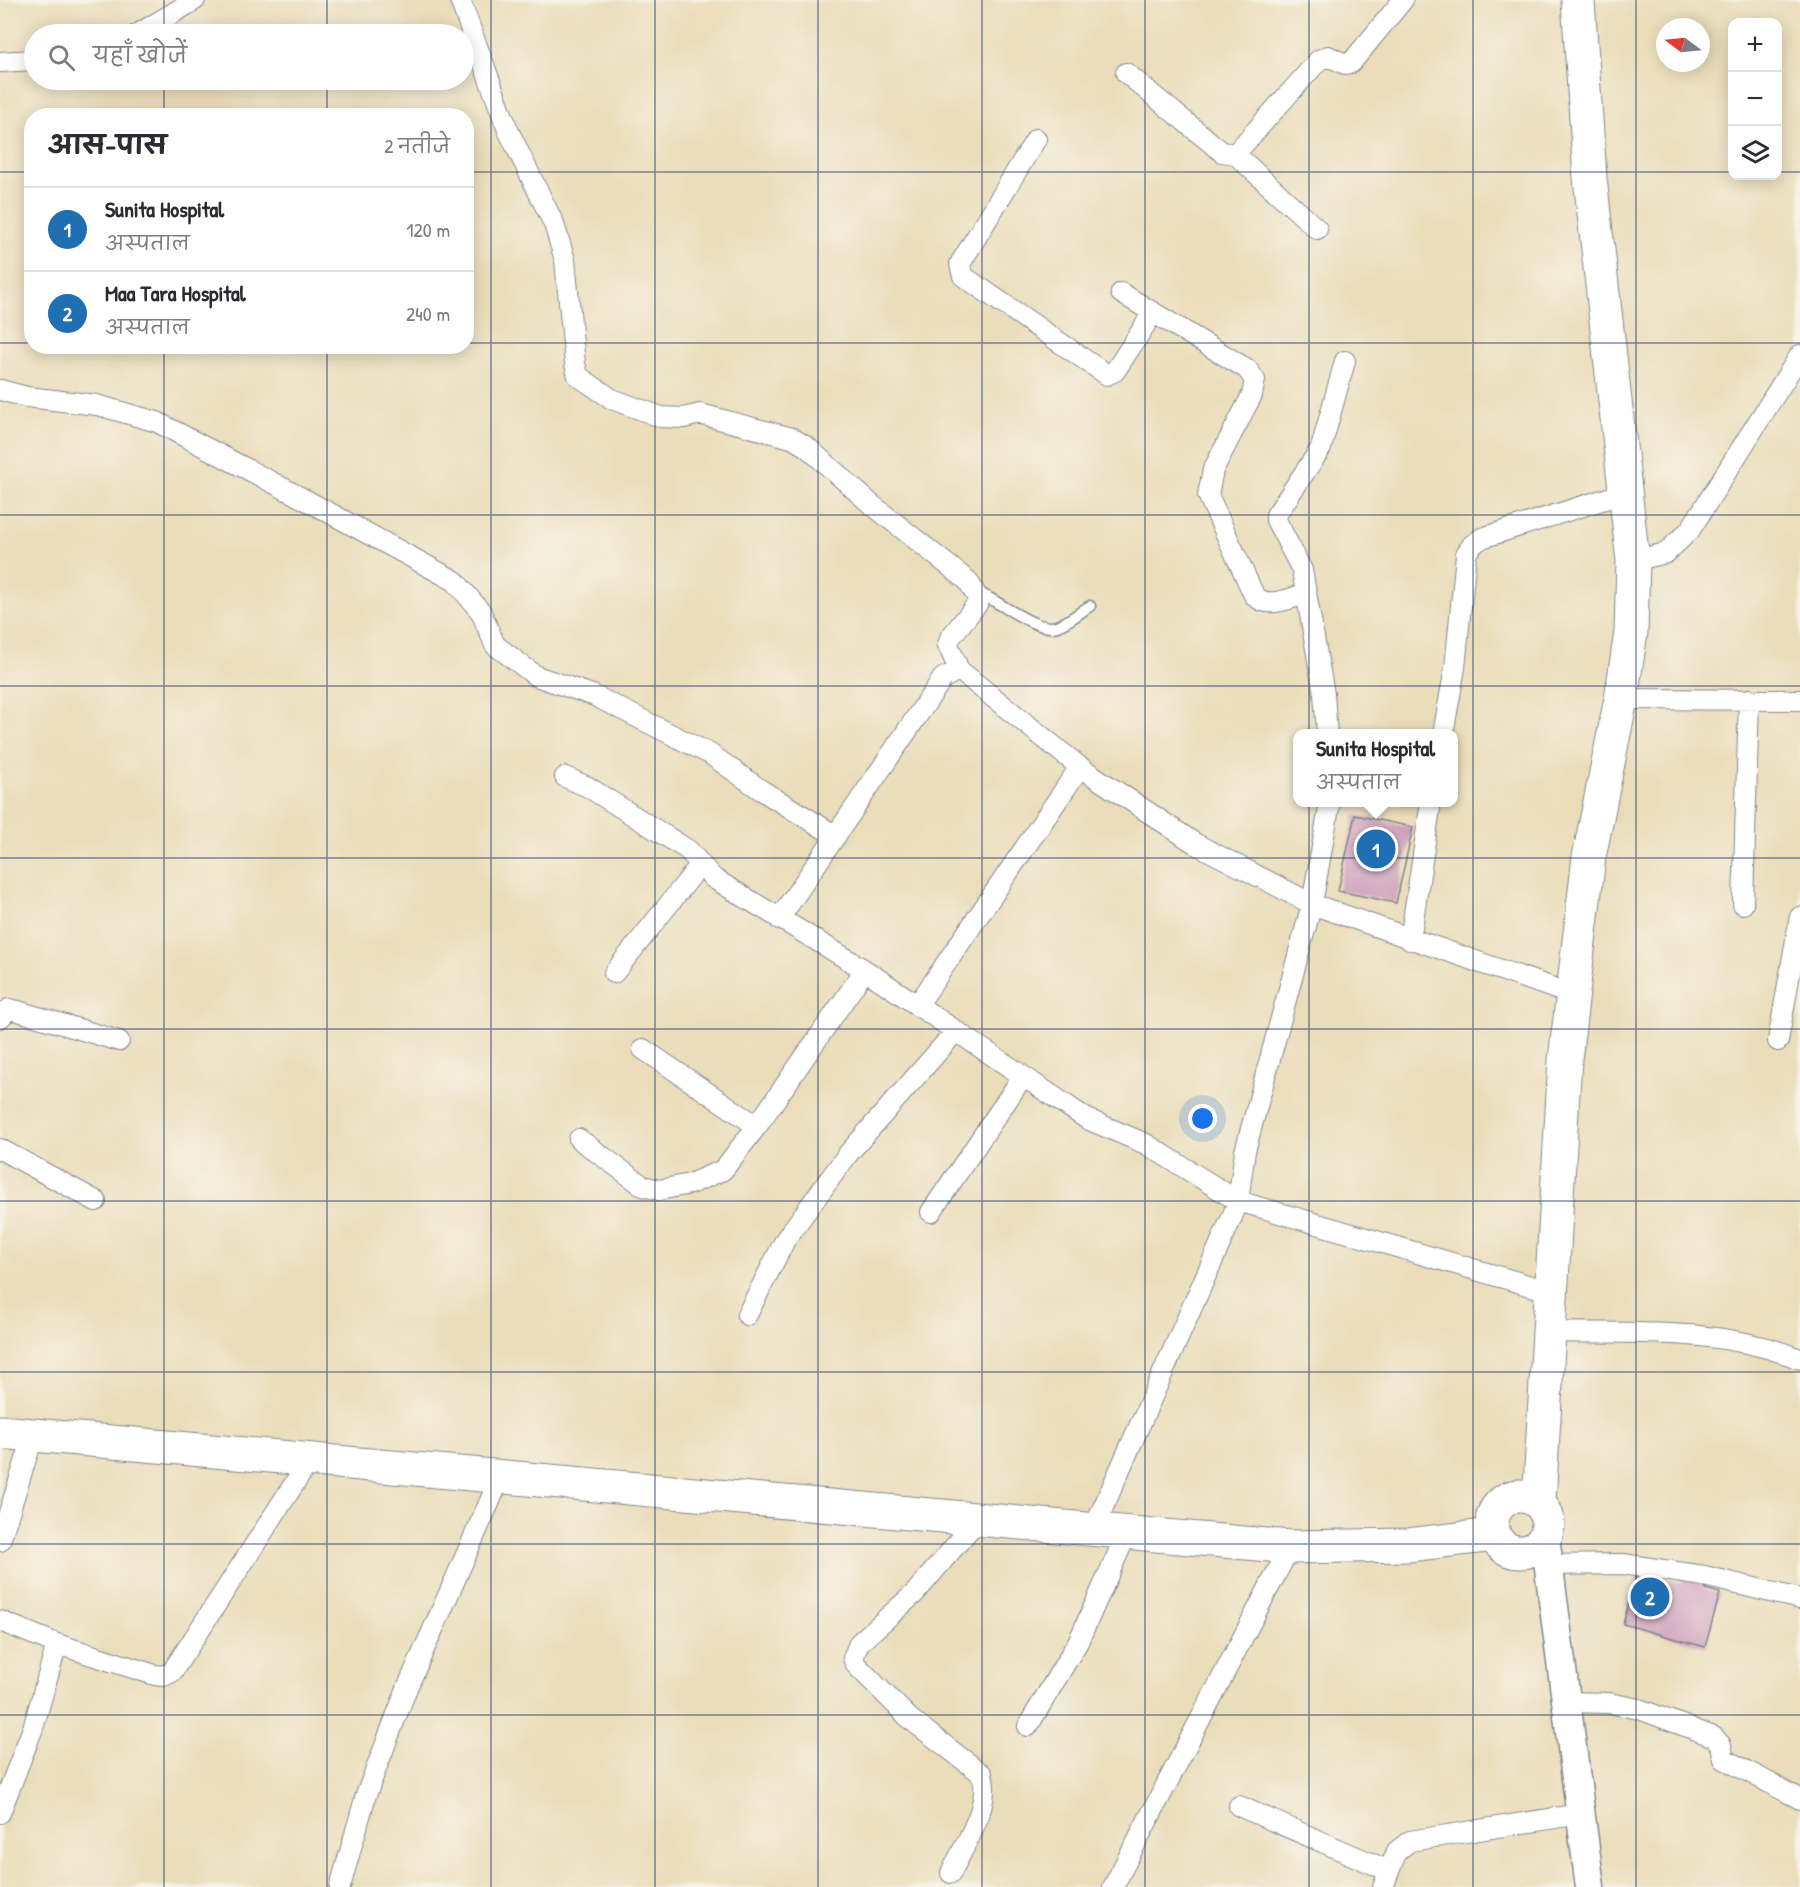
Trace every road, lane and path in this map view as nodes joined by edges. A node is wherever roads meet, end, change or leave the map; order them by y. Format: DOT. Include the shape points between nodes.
graph roads {
  1 [pos="195,0"];
  2 [pos="460,0"];
  3 [pos="1403,0"];
  4 [pos="1578,0"];
  5 [pos="153,24"];
  6 [pos="469,24"];
  7 [pos="474,38"];
  8 [pos="24,61"];
  9 [pos="0,62"];
  10 [pos="1126,73"];
  11 [pos="1036,139"];
  12 [pos="1235,154"];
  13 [pos="1317,229"];
  14 [pos="1121,294"];
  15 [pos="1153,313"];
  16 [pos="1800,355"];
  17 [pos="1345,361"];
  18 [pos="0,390"];
  19 [pos="1624,493"];
  20 [pos="1633,561"];
  21 [pos="976,592"];
  22 [pos="1306,594"];
  23 [pos="1090,606"];
  24 [pos="959,670"];
  25 [pos="1621,699"];
  26 [pos="1749,699"];
  27 [pos="1800,700"];
  28 [pos="1327,729"];
  29 [pos="1444,729"];
  30 [pos="1080,767"];
  31 [pos="565,777"];
  32 [pos="1329,807"];
  33 [pos="1430,807"];
  34 [pos="836,836"];
  35 [pos="700,865"];
  36 [pos="1312,904"];
  37 [pos="1743,904"];
  38 [pos="1800,917"];
  39 [pos="779,919"];
  40 [pos="1410,940"];
  41 [pos="865,970"];
  42 [pos="614,973"];
  43 [pos="1573,995"];
  44 [pos="917,1006"];
  45 [pos="0,1018"];
  46 [pos="956,1031"];
  47 [pos="119,1041"];
  48 [pos="1778,1041"];
  49 [pos="643,1049"];
  50 [pos="1022,1078"];
  51 [pos="757,1126"];
  52 [pos="579,1139"];
  53 [pos="0,1149"];
  54 [pos="96,1201"];
  55 [pos="1238,1201"];
  56 [pos="931,1212"];
  57 [pos="1552,1292"];
  58 [pos="747,1315"];
  59 [pos="1550,1332"];
  60 [pos="1800,1359"];
  61 [pos="0,1432"];
  62 [pos="34,1434"];
  63 [pos="311,1458"];
  64 [pos="501,1476"];
  65 [pos="1539,1502"];
  66 [pos="979,1518"];
  67 [pos="1094,1528"];
  68 [pos="1128,1531"];
  69 [pos="1494,1535"];
  70 [pos="0,1541"];
  71 [pos="1290,1547"];
  72 [pos="1547,1551"];
  73 [pos="1800,1599"];
  74 [pos="0,1621"];
  75 [pos="57,1644"];
  76 [pos="1566,1702"];
  77 [pos="1028,1726"];
  78 [pos="1800,1799"];
  79 [pos="1239,1806"];
  80 [pos="0,1813"];
  81 [pos="1580,1814"];
  82 [pos="951,1874"];
  83 [pos="1386,1879"];
  84 [pos="340,1887"];
  85 [pos="1113,1887"];
  86 [pos="1590,1887"];
  1 -- 5 [label="street"];
  2 -- 6 [label="street"];
  3 -- 12 [label="street" via="1351,63 1323,56"];
  4 -- 19 [label="highway" via="1590,178"];
  7 -- 21 [label="street" via="508,130 554,224 565,260 578,376 612,399 661,417 700,414 792,438 968,581"];
  8 -- 9 [label="street"];
  10 -- 12 [label="street" via="1222,152"];
  11 -- 15 [label="street" via="960,264 963,276 1107,375 1114,371"];
  12 -- 13 [label="street"];
  14 -- 15 [label="street"];
  15 -- 22 [label="street" via="1247,369 1255,380 1252,394 1213,470 1208,495 1259,601 1268,604"];
  16 -- 20 [label="street" via="1690,530 1666,553"];
  17 -- 22 [label="street" via="1321,448 1276,515 1302,570"];
  18 -- 34 [label="street" via="97,405 157,422 294,494 455,581 481,612 495,645 536,676 595,696 710,754"];
  19 -- 20 [label="highway"];
  19 -- 29 [label="street" via="1482,538 1472,545 1466,554 1455,668"];
  20 -- 25 [label="highway" via="1631,632"];
  21 -- 23 [label="lane" via="995,599 1036,626 1049,628 1061,625"];
  21 -- 24 [label="street" via="977,604 948,645"];
  22 -- 28 [label="street"];
  24 -- 30 [label="street"];
  24 -- 34 [label="street" via="943,678"];
  25 -- 26 [label="street"];
  25 -- 43 [label="highway" via="1589,856"];
  26 -- 27 [label="street"];
  26 -- 37 [label="street"];
  30 -- 36 [label="street" via="1196,844"];
  30 -- 44 [label="street"];
  31 -- 35 [label="street" via="588,787 688,850"];
  32 -- 36 [label="street"];
  33 -- 40 [label="street"];
  34 -- 39 [label="street"];
  35 -- 39 [label="street" via="712,878"];
  35 -- 42 [label="street"];
  36 -- 40 [label="street"];
  36 -- 55 [label="street" via="1245,1150"];
  38 -- 48 [label="street"];
  39 -- 41 [label="street"];
  40 -- 43 [label="street"];
  41 -- 44 [label="street"];
  41 -- 51 [label="street"];
  43 -- 57 [label="highway" via="1565,1060"];
  44 -- 46 [label="street"];
  45 -- 47 [label="street" via="9,1009"];
  46 -- 50 [label="street"];
  46 -- 58 [label="street" via="848,1154 785,1240"];
  49 -- 51 [label="street"];
  50 -- 55 [label="street" via="1097,1125 1146,1144"];
  50 -- 56 [label="street"];
  51 -- 52 [label="street" via="723,1170 690,1184 659,1190 643,1186"];
  53 -- 54 [label="street"];
  55 -- 57 [label="street"];
  55 -- 67 [label="street"];
  57 -- 59 [label="highway"];
  59 -- 60 [label="street" via="1706,1336 1746,1341"];
  59 -- 65 [label="highway"];
  61 -- 62 [label="highway"];
  62 -- 63 [label="highway"];
  62 -- 70 [label="street"];
  63 -- 64 [label="highway"];
  63 -- 75 [label="street" via="172,1672 155,1675"];
  64 -- 66 [label="highway"];
  64 -- 84 [label="street" via="407,1688 366,1795"];
  65 -- 69 [label="highway" via="1515,1495 1503,1501 1495,1510"];
  65 -- 72 [label="highway" via="1546,1512"];
  66 -- 67 [label="highway"];
  66 -- 82 [label="street" via="915,1593 860,1643 854,1658 856,1665 910,1719 982,1774 986,1785 981,1805"];
  67 -- 68 [label="highway"];
  68 -- 71 [label="highway"];
  68 -- 77 [label="street" via="1078,1642"];
  69 -- 71 [label="highway" via="1408,1545"];
  69 -- 72 [label="highway" via="1502,1545 1519,1551 1537,1547"];
  71 -- 85 [label="street"];
  72 -- 73 [label="street" via="1704,1576"];
  72 -- 76 [label="main road"];
  74 -- 75 [label="street"];
  75 -- 80 [label="street" via="33,1728"];
  76 -- 78 [label="street" via="1609,1703 1639,1709 1707,1734 1721,1744 1724,1759"];
  76 -- 81 [label="main road"];
  79 -- 83 [label="street"];
  81 -- 83 [label="street" via="1410,1840 1397,1851"];
  81 -- 86 [label="main road"];
}
